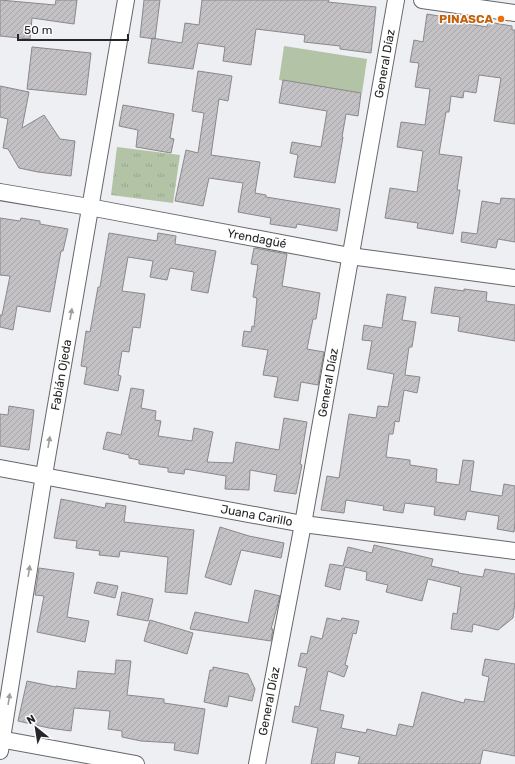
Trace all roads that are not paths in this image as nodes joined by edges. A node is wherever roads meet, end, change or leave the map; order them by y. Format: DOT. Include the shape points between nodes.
graph roads {
  1 [pos="126,0"];
  2 [pos="396,0"];
  3 [pos="422,0"];
  4 [pos="515,13"];
  5 [pos="0,192"];
  6 [pos="89,207"];
  7 [pos="350,256"];
  8 [pos="515,278"];
  9 [pos="0,468"];
  10 [pos="44,475"];
  11 [pos="302,524"];
  12 [pos="515,551"];
  13 [pos="1,743"];
  14 [pos="136,764"];
  15 [pos="257,764"];
  1 -- 6 [label="street, Fabián Ojeda"];
  2 -- 7 [label="street, General Díaz"];
  3 -- 4 [label="street"];
  5 -- 6 [label="street, Yrendagüé"];
  6 -- 7 [label="street, Yrendagüé"];
  10 -- 6 [label="street, Fabián Ojeda, one-way"];
  7 -- 8 [label="street, Yrendagüé"];
  7 -- 11 [label="street, General Díaz"];
  9 -- 10 [label="street, Juana Carillo"];
  10 -- 11 [label="street, Juana Carillo"];
  13 -- 10 [label="street, Fabián Ojeda, one-way"];
  11 -- 12 [label="street, Juana Carillo"];
  11 -- 15 [label="street, General Díaz"];
  13 -- 14 [label="street"];
}
